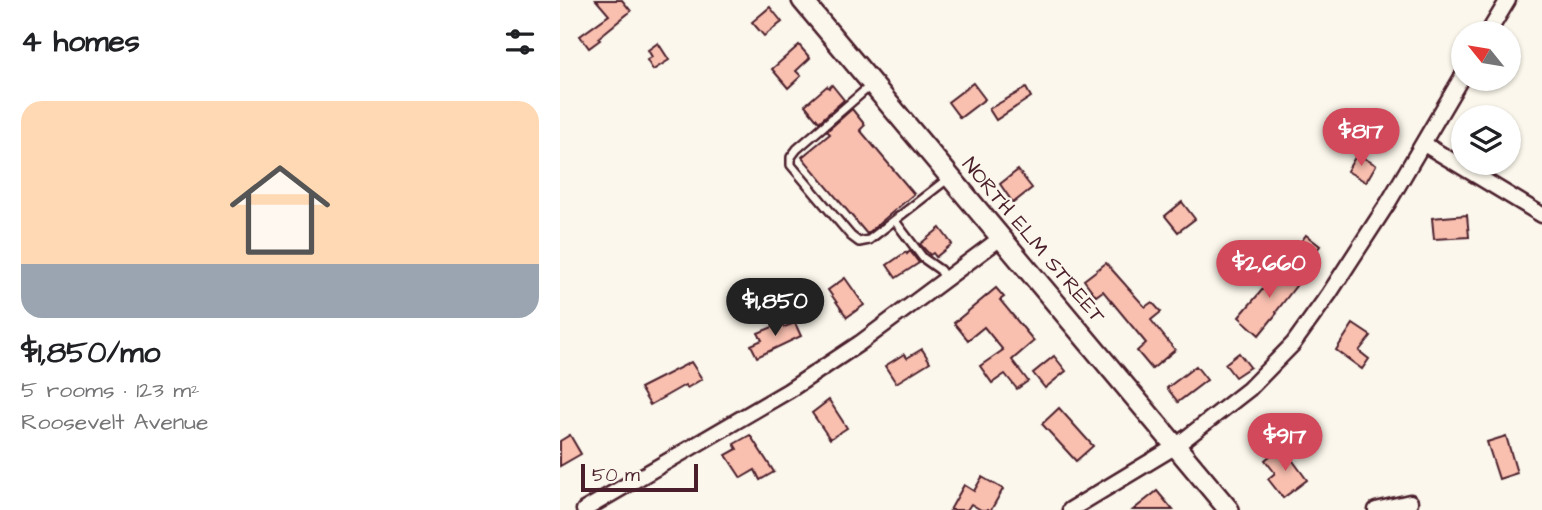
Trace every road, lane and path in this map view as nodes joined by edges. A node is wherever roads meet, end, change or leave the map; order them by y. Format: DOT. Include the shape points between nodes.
graph roads {
  1 [pos="802,0"];
  2 [pos="1508,0"];
  3 [pos="1495,21"];
  4 [pos="873,83"];
  5 [pos="1454,91"];
  6 [pos="1424,144"];
  7 [pos="951,176"];
  8 [pos="1542,215"];
  9 [pos="895,221"];
  10 [pos="1002,237"];
  11 [pos="946,279"];
  12 [pos="1176,446"];
  13 [pos="1410,502"];
  14 [pos="584,510"];
  15 [pos="1070,510"];
  16 [pos="1229,510"];
  17 [pos="1376,510"];
  1 -- 4 [label="main road, NORTH ELM STREET"];
  2 -- 3 [label="street"];
  4 -- 7 [label="main road, NORTH ELM STREET"];
  4 -- 9 [label="lane" via="797,149 791,165 859,242"];
  5 -- 6 [label="street"];
  6 -- 8 [label="street"];
  6 -- 12 [label="street" via="1293,344 1249,389"];
  7 -- 9 [label="lane"];
  7 -- 10 [label="main road, NORTH ELM STREET"];
  9 -- 11 [label="lane"];
  10 -- 11 [label="street"];
  10 -- 12 [label="main road, NORTH ELM STREET"];
  11 -- 14 [label="street" via="788,391"];
  12 -- 15 [label="street"];
  12 -- 16 [label="main road, NORTH ELM STREET"];
  13 -- 17 [label="street"];
}
